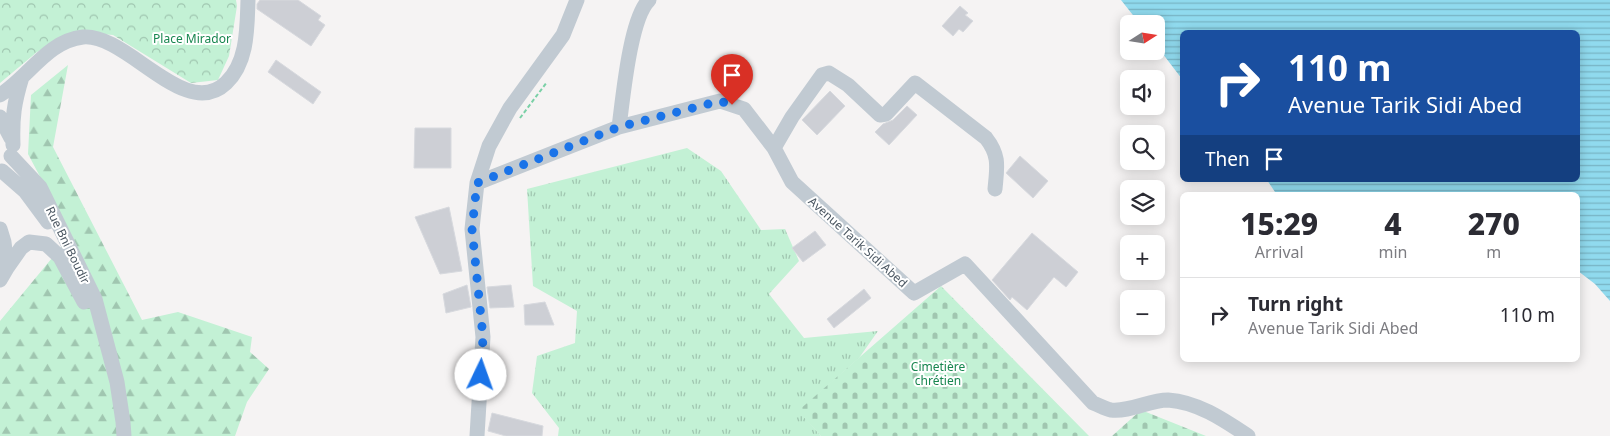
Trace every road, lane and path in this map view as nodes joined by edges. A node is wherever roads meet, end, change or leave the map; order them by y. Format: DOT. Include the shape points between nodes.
graph roads {
  1 [pos="248,0"];
  2 [pos="577,0"];
  3 [pos="650,0"];
  4 [pos="22,78"];
  5 [pos="0,95"];
  6 [pos="0,117"];
  7 [pos="619,127"];
  8 [pos="774,148"];
  9 [pos="12,150"];
  10 [pos="1,172"];
  11 [pos="477,183"];
  12 [pos="995,189"];
  13 [pos="0,229"];
  14 [pos="4,274"];
  15 [pos="106,345"];
  16 [pos="124,436"];
  17 [pos="477,436"];
  18 [pos="1248,436"];
  1 -- 4 [label="street" via="247,30 241,58 232,77 220,88 205,93 188,90 102,40 85,37 66,40 55,47"];
  2 -- 11 [label="street" via="563,35 510,108 489,146"];
  3 -- 7 [label="street" via="634,29"];
  4 -- 5 [label="street"];
  4 -- 9 [label="street" via="12,116"];
  6 -- 9 [label="street, Rue Bni Boudir"];
  7 -- 8 [label="street, Avenue Tarik Sidi Abed" via="720,101 744,109"];
  7 -- 11 [label="street, Avenue Tarik Sidi Abed"];
  8 -- 12 [label="street" via="822,75 829,73 848,85 880,115 886,114 915,83 986,138 994,148 997,164"];
  8 -- 18 [label="street, Avenue Tarik Sidi Abed" via="792,182 914,293 964,264 1093,403 1111,410 1168,400 1191,404 1218,416"];
  9 -- 10 [label="street"];
  9 -- 15 [label="street, Rue Bni Boudir" via="40,187 95,299"];
  10 -- 15 [label="street, Rue Bni Boudir" via="25,191 46,218 65,250"];
  11 -- 17 [label="street" via="472,229 483,337"];
  13 -- 14 [label="street" via="4,242"];
  14 -- 15 [label="street" via="21,248 29,242 46,244 60,258"];
  15 -- 16 [label="street, Rue Bni Boudir" via="117,382"];
}
